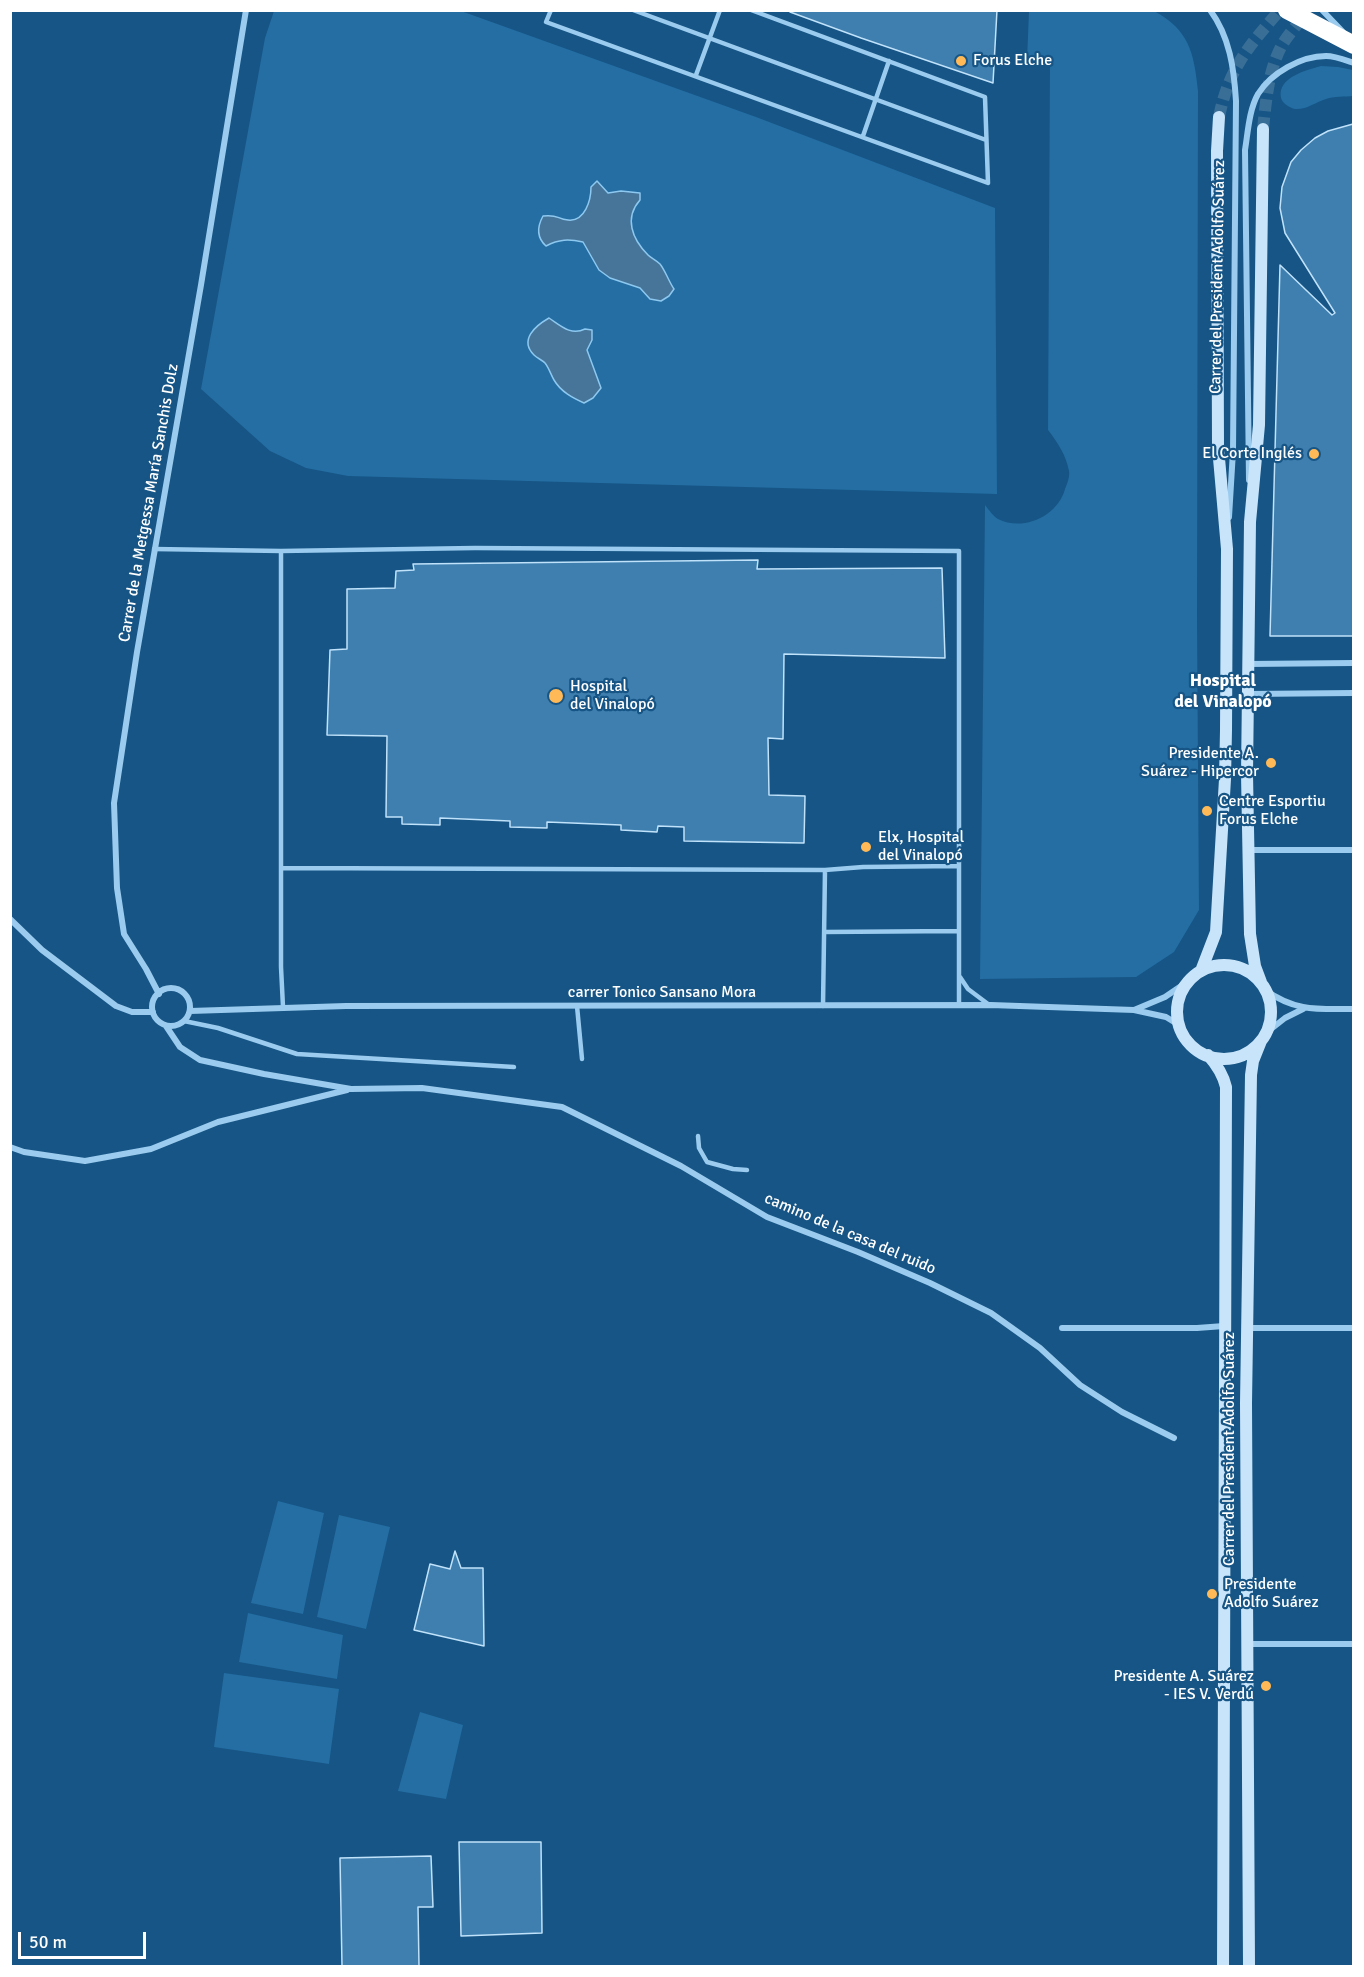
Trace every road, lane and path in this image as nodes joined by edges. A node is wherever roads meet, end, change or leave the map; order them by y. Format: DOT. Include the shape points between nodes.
graph roads {
  1 [pos="246,10"];
  2 [pos="551,10"];
  3 [pos="633,10"];
  4 [pos="720,10"];
  5 [pos="751,10"];
  6 [pos="1210,10"];
  7 [pos="1287,10"];
  8 [pos="1322,10"];
  9 [pos="710,39"];
  10 [pos="1353,44"];
  11 [pos="889,61"];
  12 [pos="1353,63"];
  13 [pos="696,75"];
  14 [pos="875,99"];
  15 [pos="1219,117"];
  16 [pos="1263,129"];
  17 [pos="863,136"];
  18 [pos="986,141"];
  19 [pos="1250,522"];
  20 [pos="154,549"];
  21 [pos="1227,549"];
  22 [pos="281,551"];
  23 [pos="1353,663"];
  24 [pos="1248,664"];
  25 [pos="1353,693"];
  26 [pos="1248,694"];
  27 [pos="1248,850"];
  28 [pos="1353,850"];
  29 [pos="958,866"];
  30 [pos="282,868"];
  31 [pos="825,870"];
  32 [pos="10,919"];
  33 [pos="959,931"];
  34 [pos="824,932"];
  35 [pos="1201,971"];
  36 [pos="960,977"];
  37 [pos="1190,980"];
  38 [pos="1263,986"];
  39 [pos="159,994"];
  40 [pos="959,1005"];
  41 [pos="991,1005"];
  42 [pos="577,1006"];
  43 [pos="823,1006"];
  44 [pos="283,1007"];
  45 [pos="1304,1009"];
  46 [pos="1353,1009"];
  47 [pos="1134,1010"];
  48 [pos="190,1011"];
  49 [pos="153,1012"];
  50 [pos="184,1021"];
  51 [pos="1179,1025"];
  52 [pos="166,1026"];
  53 [pos="1264,1037"];
  54 [pos="1208,1055"];
  55 [pos="582,1059"];
  56 [pos="514,1067"];
  57 [pos="351,1089"];
  58 [pos="698,1136"];
  59 [pos="10,1147"];
  60 [pos="747,1170"];
  61 [pos="1224,1326"];
  62 [pos="1062,1328"];
  63 [pos="1247,1328"];
  64 [pos="1353,1328"];
  65 [pos="1174,1438"];
  66 [pos="1246,1644"];
  67 [pos="1353,1644"];
  68 [pos="1223,1966"];
  69 [pos="1249,1966"];
  1 -- 20 [label="street, Carrer de la Metgessa María Sanchis Dolz"];
  2 -- 13 [label="lane" via="546,22"];
  3 -- 9 [label="lane"];
  4 -- 9 [label="lane"];
  5 -- 11 [label="lane"];
  6 -- 21 [label="street, Carrer del President Adolfo Suárez" via="1223,33 1232,63 1236,101 1233,451"];
  7 -- 10 [label="highway"];
  8 -- 10 [label="street"];
  9 -- 13 [label="lane"];
  9 -- 14 [label="lane"];
  11 -- 14 [label="lane"];
  11 -- 18 [label="lane" via="985,97"];
  12 -- 19 [label="street, Carrer del President Adolfo Suárez" via="1326,56 1289,66 1258,95 1249,124 1245,162"];
  13 -- 17 [label="lane"];
  14 -- 17 [label="lane"];
  14 -- 18 [label="lane"];
  15 -- 21 [label="main road, Carrer del President Adolfo Suárez" via="1218,447"];
  16 -- 19 [label="main road, Carrer del President Adolfo Suárez" via="1259,426"];
  17 -- 18 [label="lane" via="988,183"];
  19 -- 24 [label="main road, Carrer del President Adolfo Suárez"];
  20 -- 22 [label="lane"];
  20 -- 39 [label="street, Carrer de la Metgessa María Sanchis Dolz" via="114,802 117,888 124,934"];
  21 -- 35 [label="main road, Carrer del President Adolfo Suárez" via="1225,779 1215,932"];
  22 -- 29 [label="lane" via="959,550"];
  22 -- 30 [label="lane"];
  23 -- 24 [label="street"];
  24 -- 26 [label="main road, Carrer del President Adolfo Suárez"];
  25 -- 26 [label="street"];
  26 -- 27 [label="main road, Carrer del President Adolfo Suárez"];
  27 -- 28 [label="street"];
  27 -- 38 [label="main road, Carrer del President Adolfo Suárez" via="1250,934"];
  29 -- 31 [label="lane"];
  29 -- 33 [label="lane"];
  30 -- 31 [label="lane"];
  30 -- 44 [label="lane"];
  31 -- 34 [label="lane"];
  32 -- 49 [label="street" via="42,950 116,1006 132,1012"];
  33 -- 34 [label="lane"];
  33 -- 36 [label="lane"];
  34 -- 43 [label="lane"];
  35 -- 37 [label="main road"];
  35 -- 38 [label="main road" via="1220,964 1235,966 1249,972"];
  36 -- 40 [label="lane"];
  36 -- 41 [label="lane"];
  37 -- 47 [label="street, carrer Tonico Sansano Mora" via="1165,997"];
  37 -- 51 [label="main road" via="1178,1003"];
  38 -- 45 [label="street" via="1274,997"];
  38 -- 53 [label="main road" via="1271,1012"];
  39 -- 48 [label="street" via="170,988 183,992 190,1002"];
  39 -- 49 [label="street" via="154,999"];
  40 -- 41 [label="street, carrer Tonico Sansano Mora"];
  40 -- 43 [label="street, carrer Tonico Sansano Mora"];
  41 -- 47 [label="street, carrer Tonico Sansano Mora"];
  42 -- 43 [label="street, carrer Tonico Sansano Mora"];
  42 -- 44 [label="street, carrer Tonico Sansano Mora"];
  42 -- 55 [label="lane"];
  44 -- 48 [label="street, carrer Tonico Sansano Mora"];
  45 -- 46 [label="street"];
  45 -- 53 [label="street" via="1285,1018"];
  47 -- 51 [label="street, carrer Tonico Sansano Mora" via="1166,1017"];
  48 -- 50 [label="street"];
  49 -- 52 [label="street"];
  50 -- 52 [label="street"];
  50 -- 56 [label="lane" via="297,1054"];
  51 -- 54 [label="main road" via="1192,1046"];
  52 -- 57 [label="street" via="180,1047 200,1060"];
  53 -- 54 [label="main road" via="1250,1051 1235,1057 1220,1059"];
  53 -- 63 [label="main road, Carrer del President Adolfo Suárez" via="1251,1075"];
  54 -- 61 [label="main road, Carrer del President Adolfo Suárez" via="1226,1087"];
  57 -- 59 [label="street" via="218,1122 151,1149 85,1161"];
  57 -- 65 [label="street, camino de la casa del ruido" via="422,1088 562,1107 681,1166 767,1217 920,1278 991,1313 1040,1348 1080,1386"];
  58 -- 60 [label="lane" via="699,1148 707,1161"];
  61 -- 62 [label="street"];
  61 -- 68 [label="main road, Carrer del President Adolfo Suárez"];
  63 -- 64 [label="street"];
  63 -- 66 [label="main road, Carrer del President Adolfo Suárez"];
  66 -- 67 [label="street"];
  66 -- 69 [label="main road, Carrer del President Adolfo Suárez"];
}
